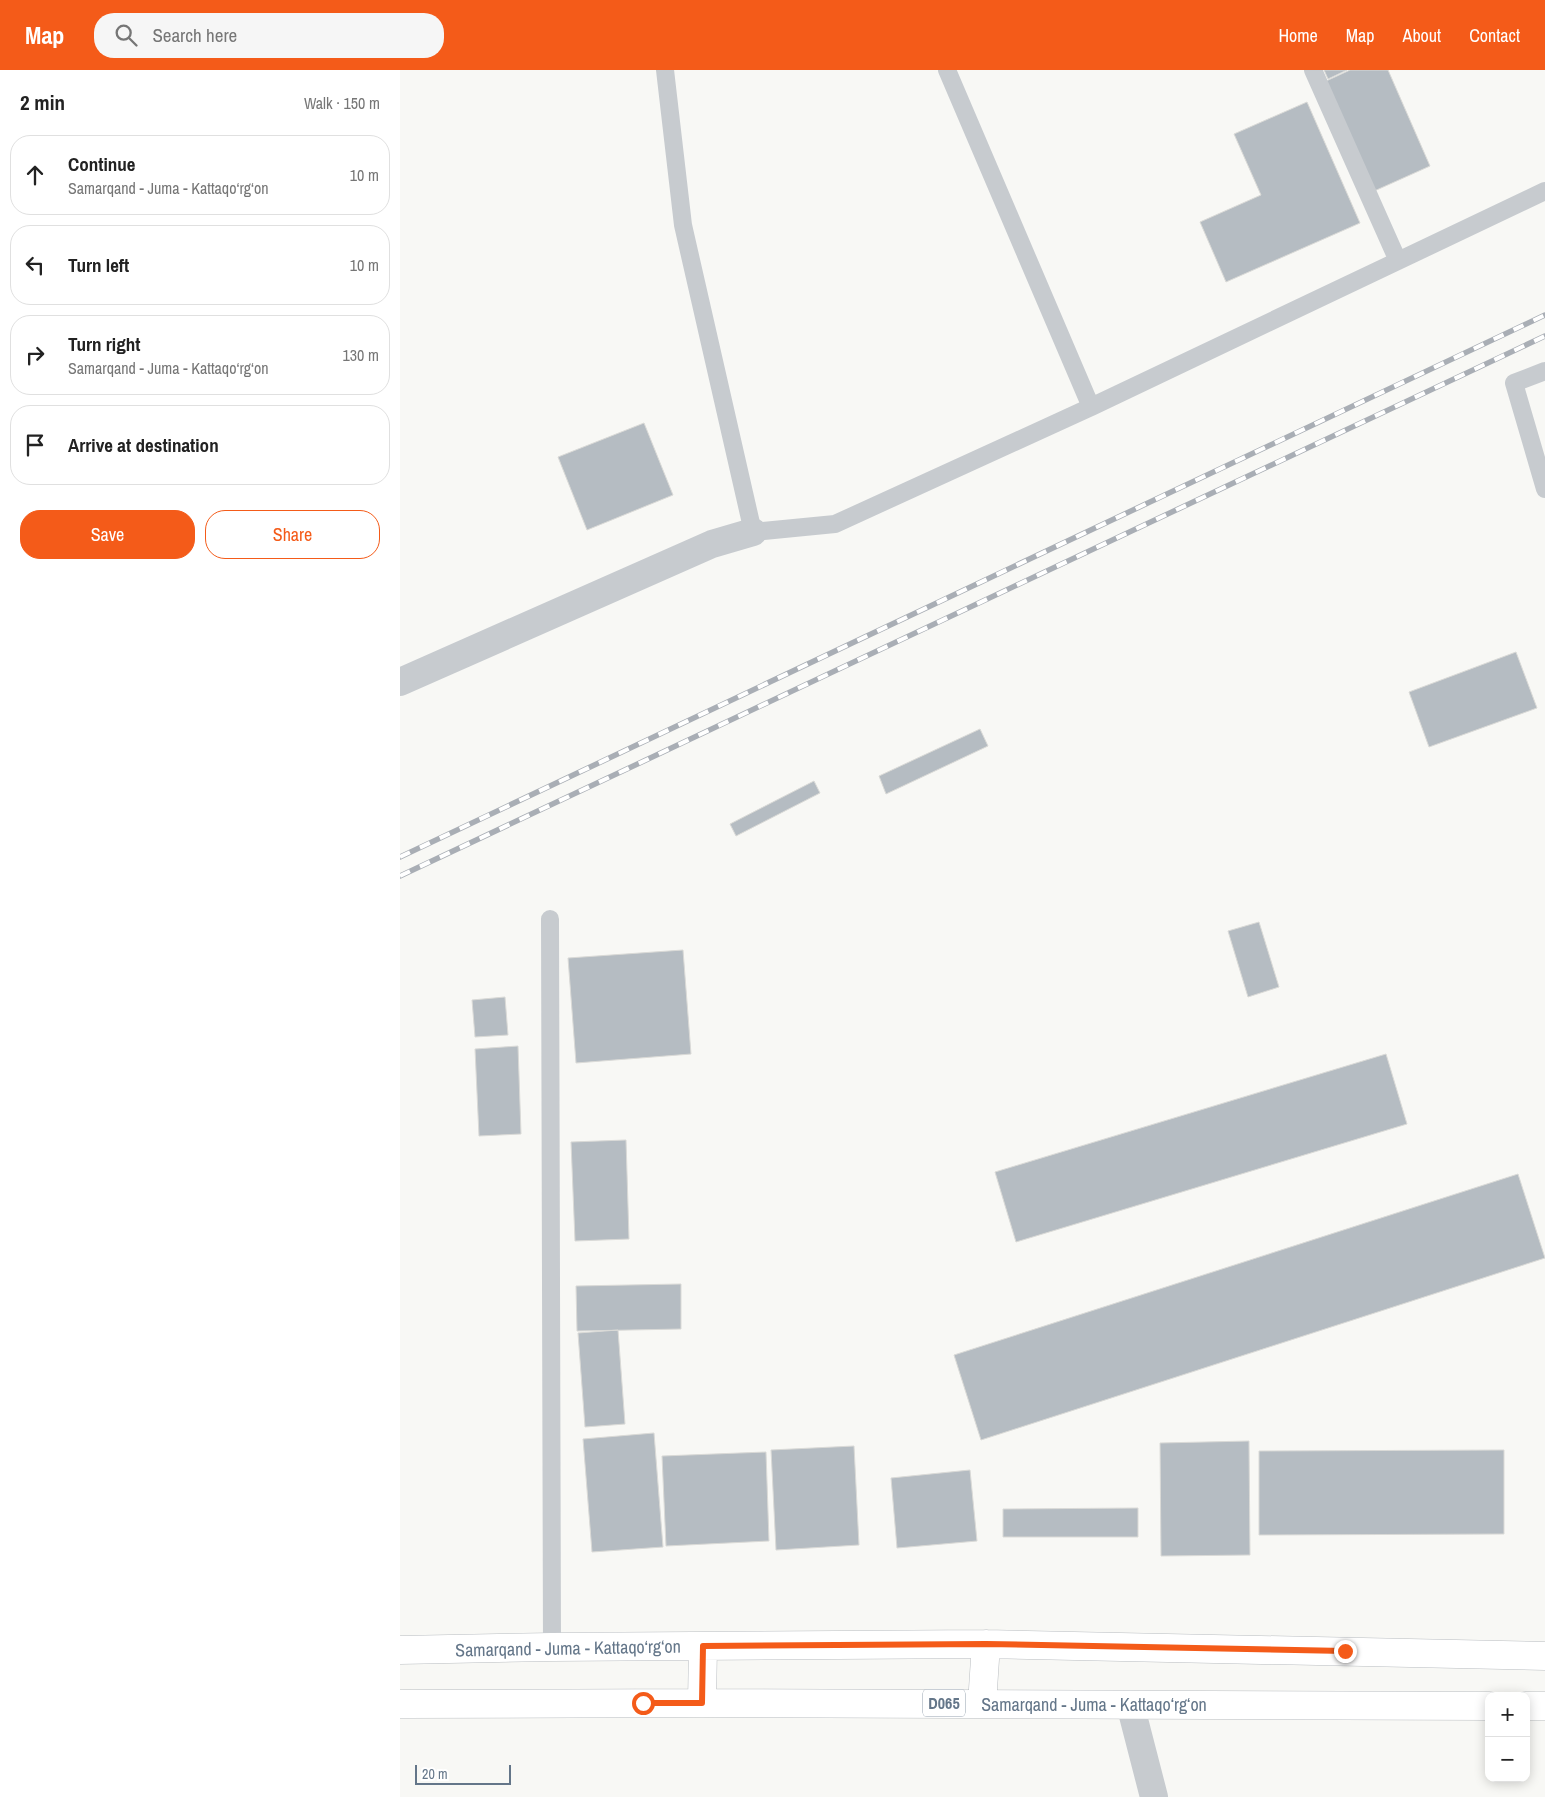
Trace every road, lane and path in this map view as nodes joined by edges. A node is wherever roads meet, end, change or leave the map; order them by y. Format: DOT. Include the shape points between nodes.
graph roads {
  1 [pos="665,70"];
  2 [pos="947,70"];
  3 [pos="1313,70"];
  4 [pos="1545,191"];
  5 [pos="1398,261"];
  6 [pos="1545,371"];
  7 [pos="1091,407"];
  8 [pos="1545,489"];
  9 [pos="753,532"];
  10 [pos="400,682"];
  11 [pos="550,919"];
  12 [pos="986,1644"];
  13 [pos="703,1646"];
  14 [pos="552,1647"];
  15 [pos="400,1650"];
  16 [pos="1545,1656"];
  17 [pos="702,1703"];
  18 [pos="400,1704"];
  19 [pos="982,1704"];
  20 [pos="1130,1704"];
  21 [pos="1485,1706"];
  22 [pos="1530,1706"];
  23 [pos="1545,1706"];
  24 [pos="1154,1797"];
  1 -- 9 [label="lane" via="683,225"];
  2 -- 7 [label="lane"];
  3 -- 5 [label="lane"];
  4 -- 5 [label="lane"];
  5 -- 7 [label="lane"];
  6 -- 8 [label="lane" via="1514,383"];
  7 -- 9 [label="lane" via="835,524"];
  9 -- 10 [label="street" via="712,544"];
  11 -- 14 [label="lane"];
  12 -- 13 [label="main road, Samarqand - Juma - Kattaqo‘rg‘on"];
  12 -- 16 [label="main road, Samarqand - Juma - Kattaqo‘rg‘on"];
  12 -- 19 [label="main road"];
  13 -- 14 [label="main road, Samarqand - Juma - Kattaqo‘rg‘on"];
  13 -- 17 [label="main road"];
  14 -- 15 [label="main road, Samarqand - Juma - Kattaqo‘rg‘on"];
  17 -- 18 [label="main road, Samarqand - Juma - Kattaqo‘rg‘on / D065"];
  17 -- 19 [label="main road, Samarqand - Juma - Kattaqo‘rg‘on / D065"];
  19 -- 20 [label="main road, Samarqand - Juma - Kattaqo‘rg‘on / D065"];
  20 -- 21 [label="main road, Samarqand - Juma - Kattaqo‘rg‘on / D065"];
  20 -- 24 [label="street"];
  22 -- 23 [label="main road"];
}
